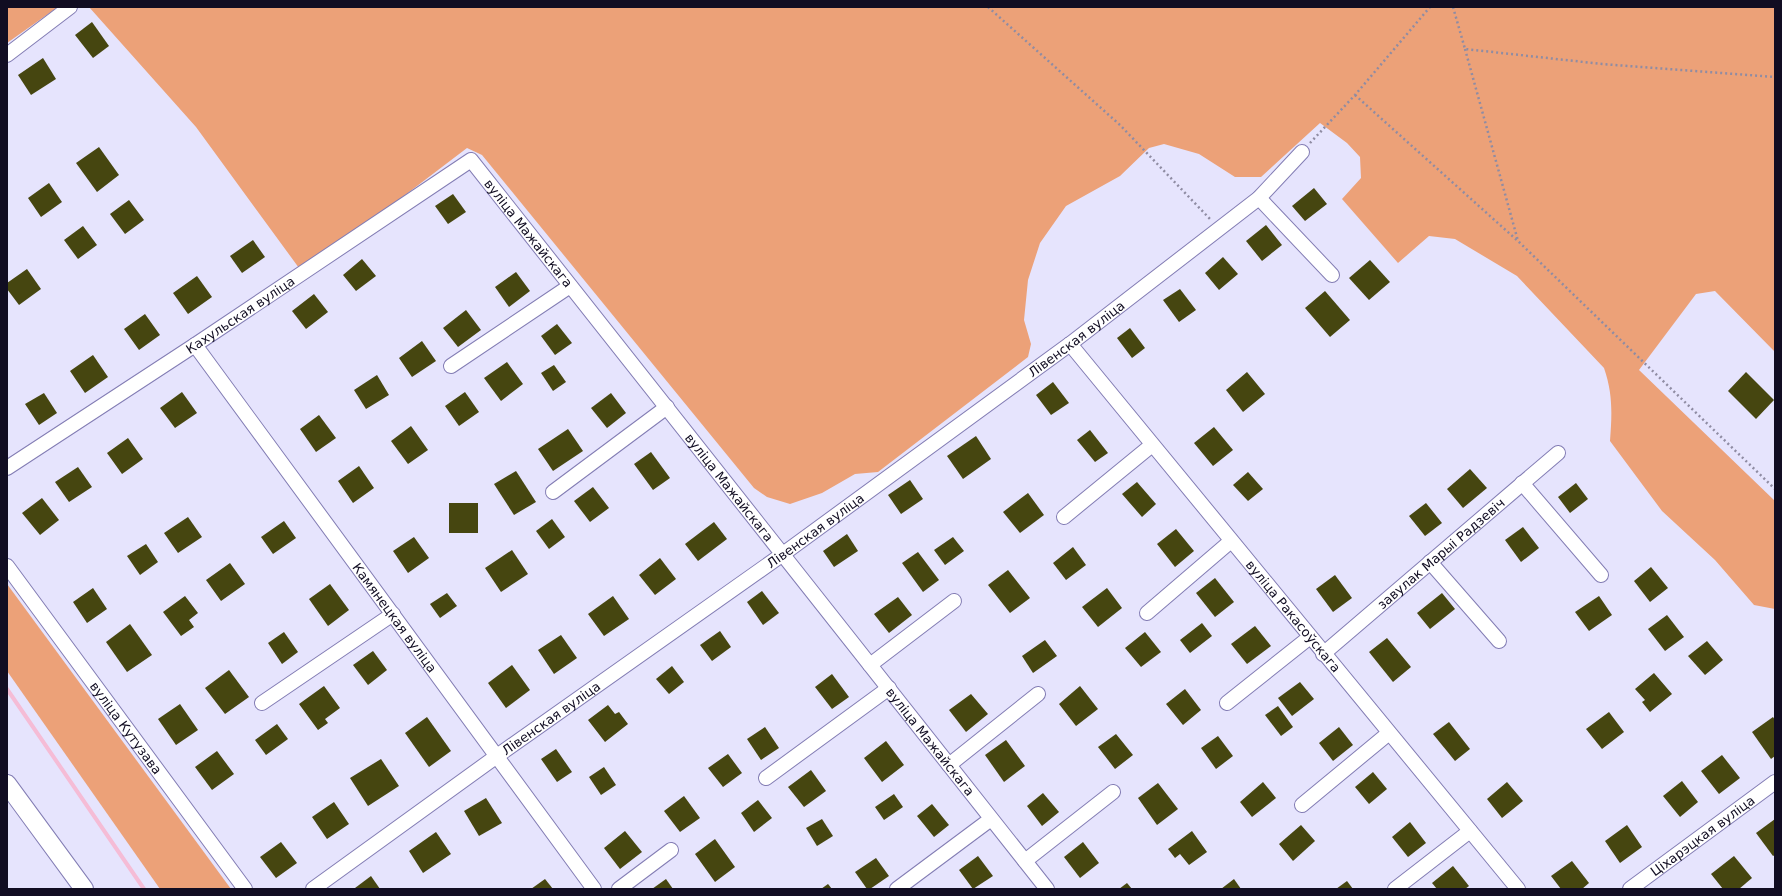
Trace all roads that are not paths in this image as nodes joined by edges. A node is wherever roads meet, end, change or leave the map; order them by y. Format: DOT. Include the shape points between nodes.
graph roads {
  1 [pos="70,7"];
  2 [pos="7,55"];
  3 [pos="1302,152"];
  4 [pos="471,160"];
  5 [pos="1259,198"];
  6 [pos="1332,275"];
  7 [pos="570,286"];
  8 [pos="1070,344"];
  9 [pos="195,345"];
  10 [pos="451,366"];
  11 [pos="667,407"];
  12 [pos="1152,445"];
  13 [pos="1558,453"];
  14 [pos="7,468"];
  15 [pos="1522,483"];
  16 [pos="553,492"];
  17 [pos="1064,517"];
  18 [pos="1231,541"];
  19 [pos="783,554"];
  20 [pos="1430,562"];
  21 [pos="7,566"];
  22 [pos="1601,575"];
  23 [pos="954,601"];
  24 [pos="1147,613"];
  25 [pos="393,614"];
  26 [pos="1310,637"];
  27 [pos="1499,641"];
  28 [pos="1323,654"];
  29 [pos="870,665"];
  30 [pos="889,688"];
  31 [pos="1038,694"];
  32 [pos="262,703"];
  33 [pos="1227,703"];
  34 [pos="1389,733"];
  35 [pos="497,756"];
  36 [pos="949,765"];
  37 [pos="766,778"];
  38 [pos="1775,782"];
  39 [pos="7,784"];
  40 [pos="1113,792"];
  41 [pos="1302,805"];
  42 [pos="991,819"];
  43 [pos="1470,831"];
  44 [pos="671,850"];
  45 [pos="1024,861"];
  46 [pos="84,889"];
  47 [pos="245,889"];
  48 [pos="313,889"];
  49 [pos="594,889"];
  50 [pos="619,889"];
  51 [pos="897,889"];
  52 [pos="1046,889"];
  53 [pos="1395,889"];
  54 [pos="1518,889"];
  55 [pos="1630,889"];
  1 -- 2 [label="street"];
  3 -- 5 [label="street, Лівенская вуліца"];
  4 -- 7 [label="street, вуліца Мажайскага"];
  4 -- 9 [label="street, Кахульская вуліца"];
  5 -- 6 [label="street"];
  5 -- 8 [label="street, Лівенская вуліца"];
  7 -- 10 [label="street"];
  7 -- 11 [label="street, вуліца Мажайскага"];
  8 -- 12 [label="street, вуліца Ракасоўскага"];
  8 -- 19 [label="street, Лівенская вуліца"];
  9 -- 14 [label="street, Кахульская вуліца"];
  9 -- 25 [label="street, Камянецкая вуліца"];
  11 -- 16 [label="street"];
  11 -- 19 [label="street, вуліца Мажайскага"];
  12 -- 17 [label="street"];
  12 -- 18 [label="street, вуліца Ракасоўскага"];
  13 -- 15 [label="street, завулак Марыі Радзевіч"];
  15 -- 20 [label="street, завулак Марыі Радзевіч"];
  15 -- 22 [label="street"];
  18 -- 24 [label="street"];
  18 -- 26 [label="street, вуліца Ракасоўскага"];
  19 -- 29 [label="street, вуліца Мажайскага"];
  19 -- 35 [label="street, Лівенская вуліца"];
  20 -- 27 [label="street"];
  20 -- 28 [label="street, завулак Марыі Радзевіч"];
  21 -- 47 [label="street, вуліца Кутузава"];
  23 -- 29 [label="street"];
  25 -- 32 [label="street"];
  25 -- 35 [label="street, Камянецкая вуліца"];
  26 -- 28 [label="street, вуліца Ракасоўскага"];
  26 -- 33 [label="street"];
  28 -- 34 [label="street, вуліца Ракасоўскага"];
  29 -- 30 [label="street, вуліца Мажайскага"];
  30 -- 36 [label="street, вуліца Мажайскага"];
  30 -- 37 [label="street"];
  31 -- 36 [label="street"];
  34 -- 41 [label="street"];
  34 -- 43 [label="street, вуліца Ракасоўскага"];
  35 -- 48 [label="street, Лівенская вуліца"];
  35 -- 49 [label="street, Камянецкая вуліца"];
  36 -- 42 [label="street, вуліца Мажайскага"];
  38 -- 55 [label="street, Ціхарэцкая вуліца"];
  39 -- 46 [label="main road"];
  40 -- 45 [label="street"];
  42 -- 45 [label="street, вуліца Мажайскага"];
  42 -- 51 [label="street"];
  43 -- 53 [label="street"];
  43 -- 54 [label="street, вуліца Ракасоўскага"];
  44 -- 50 [label="street"];
  45 -- 52 [label="street, вуліца Мажайскага"];
}
